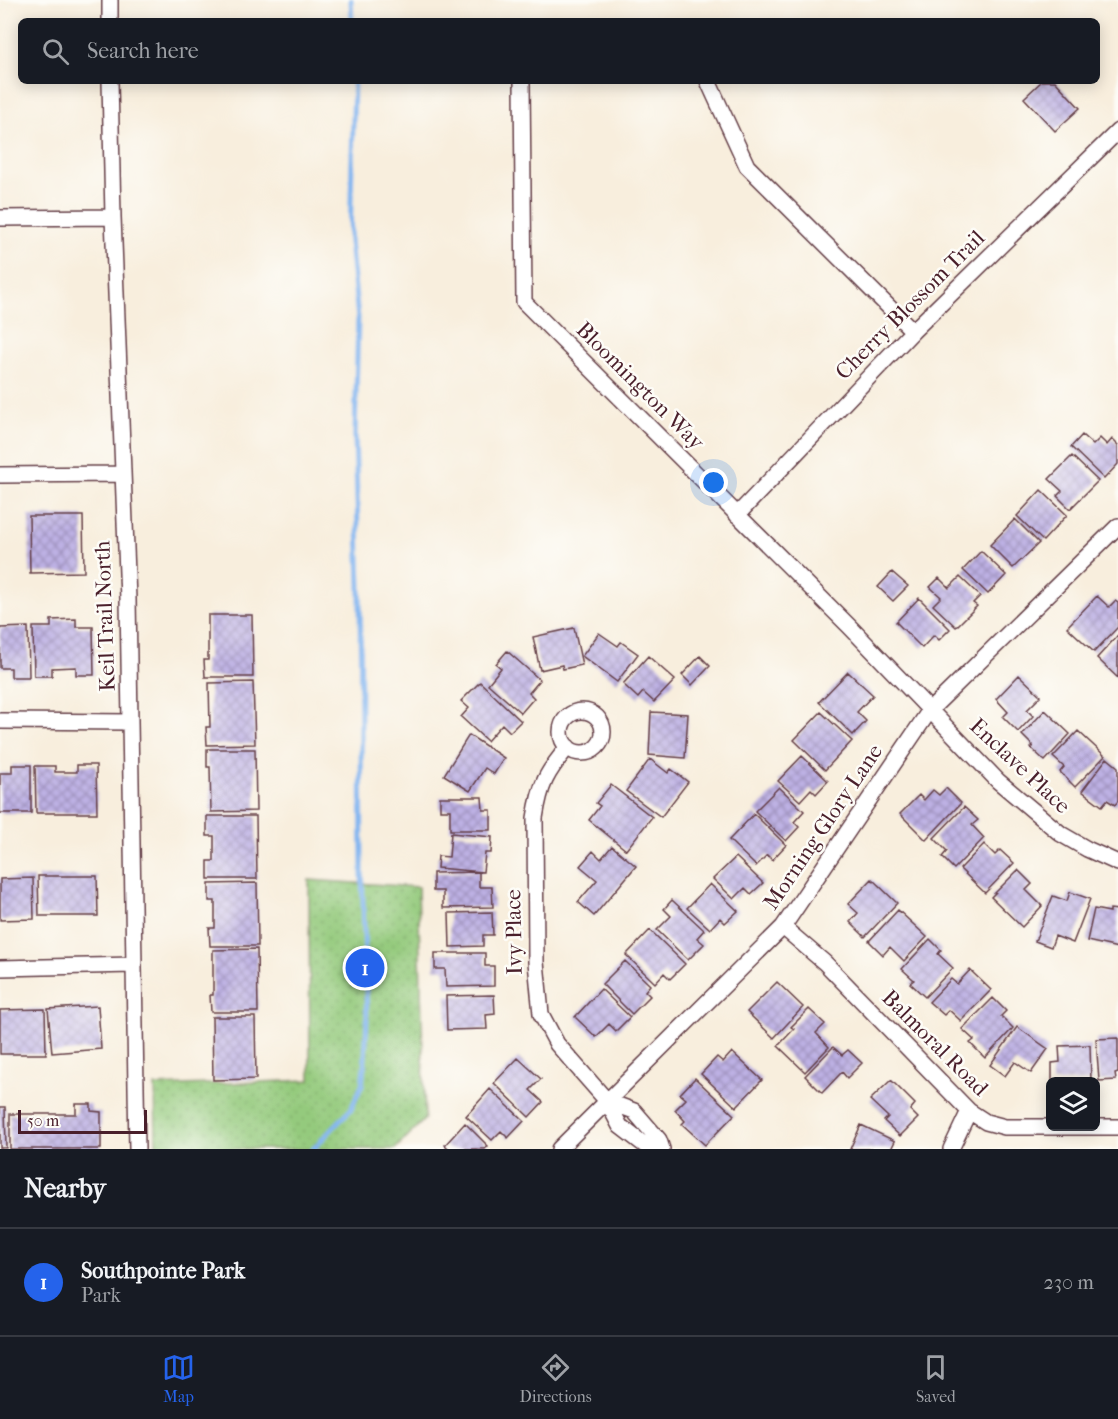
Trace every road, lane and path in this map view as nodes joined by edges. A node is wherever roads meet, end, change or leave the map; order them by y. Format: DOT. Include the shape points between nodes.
graph roads {
  1 [pos="110,0"];
  2 [pos="110,18"];
  3 [pos="110,84"];
  4 [pos="522,84"];
  5 [pos="709,84"];
  6 [pos="1118,130"];
  7 [pos="113,217"];
  8 [pos="0,218"];
  9 [pos="913,331"];
  10 [pos="122,474"];
  11 [pos="0,475"];
  12 [pos="737,515"];
  13 [pos="1116,533"];
  14 [pos="930,710"];
  15 [pos="0,721"];
  16 [pos="130,722"];
  17 [pos="568,747"];
  18 [pos="1118,863"];
  19 [pos="783,927"];
  20 [pos="133,965"];
  21 [pos="0,968"];
  22 [pos="607,1101"];
  23 [pos="969,1112"];
  24 [pos="1118,1127"];
  25 [pos="137,1149"];
  26 [pos="559,1149"];
  27 [pos="650,1149"];
  28 [pos="662,1149"];
  29 [pos="951,1149"];
  1 -- 2 [label="street"];
  3 -- 7 [label="street, Keil Trail North"];
  4 -- 12 [label="street, Bloomington Way" via="524,302"];
  5 -- 9 [label="street" via="747,166"];
  6 -- 9 [label="street, Cherry Blossom Trail"];
  7 -- 8 [label="street"];
  7 -- 10 [label="street, Keil Trail North"];
  9 -- 12 [label="street, Cherry Blossom Trail"];
  10 -- 11 [label="street"];
  10 -- 16 [label="street, Keil Trail North"];
  12 -- 14 [label="street, Bloomington Way"];
  13 -- 14 [label="street, Morning Glory Lane"];
  14 -- 18 [label="street, Enclave Place" via="1030,810 1060,834"];
  14 -- 19 [label="street, Morning Glory Lane"];
  15 -- 16 [label="street"];
  16 -- 20 [label="street, Keil Trail North"];
  17 -- 22 [label="street, Ivy Place" via="544,778 534,818 538,999 544,1022 557,1044"];
  19 -- 22 [label="street, Morning Glory Lane"];
  19 -- 23 [label="street, Balmoral Road" via="825,963"];
  20 -- 21 [label="street"];
  20 -- 25 [label="street, Keil Trail North"];
  22 -- 26 [label="street, Morning Glory Lane"];
  22 -- 27 [label="street" via="620,1126"];
  22 -- 28 [label="street" via="634,1111"];
  23 -- 24 [label="street, Balmoral Road" via="1005,1127"];
  23 -- 29 [label="street"];
}
